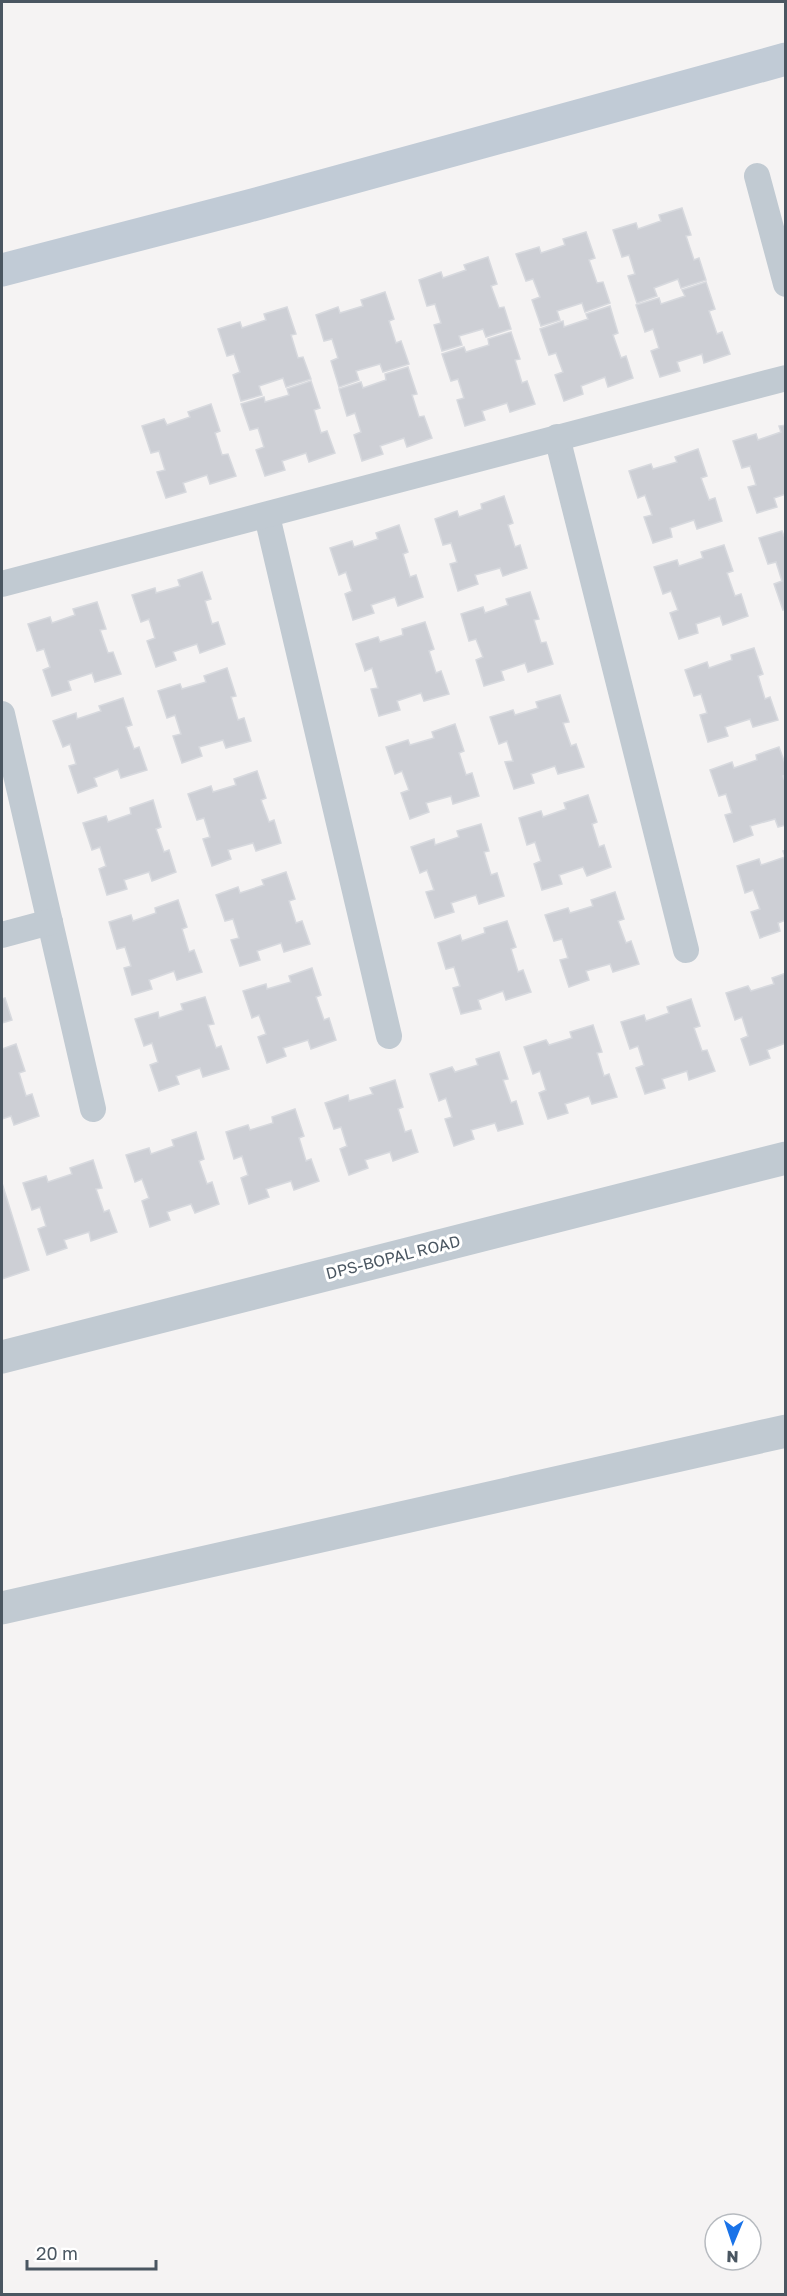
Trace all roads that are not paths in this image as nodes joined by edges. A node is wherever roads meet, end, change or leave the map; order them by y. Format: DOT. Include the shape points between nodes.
graph roads {
  1 [pos="786,59"];
  2 [pos="757,176"];
  3 [pos="2,270"];
  4 [pos="786,284"];
  5 [pos="786,378"];
  6 [pos="557,437"];
  7 [pos="267,516"];
  8 [pos="2,584"];
  9 [pos="2,714"];
  10 [pos="50,922"];
  11 [pos="2,935"];
  12 [pos="686,950"];
  13 [pos="390,1036"];
  14 [pos="93,1109"];
  15 [pos="786,1158"];
  16 [pos="2,1357"];
  17 [pos="786,1431"];
  18 [pos="2,1608"];
  1 -- 3 [label="street"];
  2 -- 4 [label="lane"];
  5 -- 6 [label="lane"];
  6 -- 7 [label="lane"];
  6 -- 12 [label="lane"];
  7 -- 8 [label="lane"];
  7 -- 13 [label="lane"];
  9 -- 10 [label="lane"];
  10 -- 11 [label="lane"];
  10 -- 14 [label="lane"];
  15 -- 16 [label="street, DPS-BOPAL ROAD"];
  17 -- 18 [label="street"];
}
